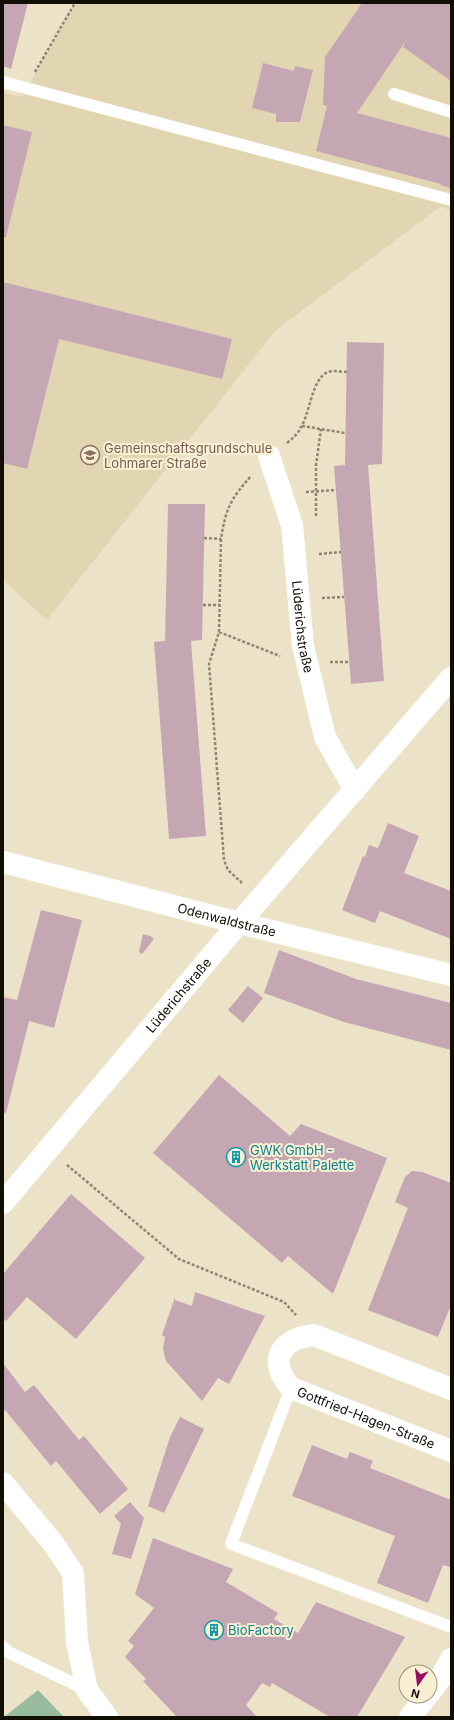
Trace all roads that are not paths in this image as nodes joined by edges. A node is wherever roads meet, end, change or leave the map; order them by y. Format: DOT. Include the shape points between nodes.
graph roads {
  1 [pos="3,82"];
  2 [pos="394,94"];
  3 [pos="451,112"];
  4 [pos="451,200"];
  5 [pos="269,456"];
  6 [pos="451,678"];
  7 [pos="356,790"];
  8 [pos="3,862"];
  9 [pos="239,923"];
  10 [pos="451,975"];
  11 [pos="3,1203"];
  12 [pos="291,1388"];
  13 [pos="451,1389"];
  14 [pos="451,1451"];
  15 [pos="3,1483"];
  16 [pos="451,1627"];
  17 [pos="3,1647"];
  18 [pos="451,1659"];
  19 [pos="438,1686"];
  20 [pos="87,1690"];
  21 [pos="422,1704"];
  22 [pos="107,1717"];
  23 [pos="410,1717"];
  1 -- 4 [label="lane"];
  2 -- 3 [label="lane"];
  5 -- 7 [label="street, Lüderichstraße" via="292,525 305,662 325,737"];
  6 -- 7 [label="street, Lüderichstraße"];
  7 -- 9 [label="street, Lüderichstraße"];
  8 -- 9 [label="street, Odenwaldstraße"];
  9 -- 10 [label="street, Odenwaldstraße"];
  9 -- 11 [label="street, Lüderichstraße"];
  12 -- 13 [label="street, Gottfried-Hagen-Straße" via="279,1372 278,1362 281,1354 292,1341 314,1335"];
  12 -- 14 [label="street, Gottfried-Hagen-Straße"];
  12 -- 16 [label="lane" via="231,1544"];
  15 -- 20 [label="street" via="53,1543 73,1573 78,1642"];
  17 -- 20 [label="lane" via="8,1652"];
  18 -- 19 [label="street"];
  20 -- 22 [label="street"];
  21 -- 23 [label="street"];
}
